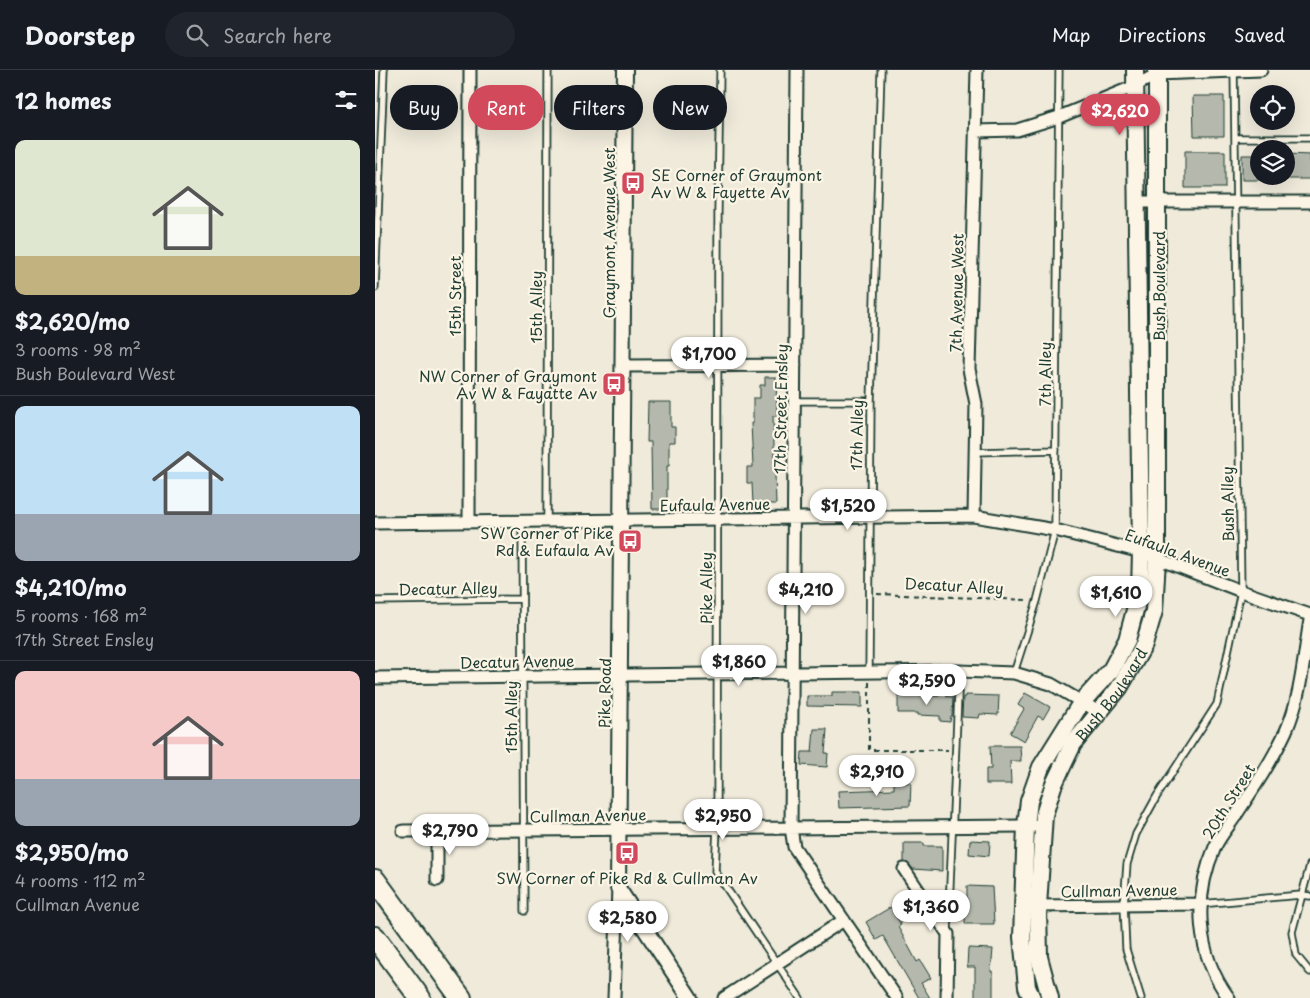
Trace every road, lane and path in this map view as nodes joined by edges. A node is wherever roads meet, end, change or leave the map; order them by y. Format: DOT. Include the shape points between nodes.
graph roads {
  1 [pos="383,70"];
  2 [pos="470,70"];
  3 [pos="547,70"];
  4 [pos="625,70"];
  5 [pos="720,70"];
  6 [pos="797,70"];
  7 [pos="881,70"];
  8 [pos="977,70"];
  9 [pos="1059,70"];
  10 [pos="1261,70"];
  11 [pos="1234,71"];
  12 [pos="1157,72"];
  13 [pos="1135,78"];
  14 [pos="1059,117"];
  15 [pos="975,131"];
  16 [pos="1235,138"];
  17 [pos="1310,138"];
  18 [pos="1136,202"];
  19 [pos="1158,202"];
  20 [pos="1236,202"];
  21 [pos="1310,202"];
  22 [pos="375,288"];
  23 [pos="795,365"];
  24 [pos="623,366"];
  25 [pos="719,366"];
  26 [pos="795,401"];
  27 [pos="871,401"];
  28 [pos="1056,450"];
  29 [pos="975,452"];
  30 [pos="974,516"];
  31 [pos="869,517"];
  32 [pos="718,518"];
  33 [pos="794,518"];
  34 [pos="469,522"];
  35 [pos="522,522"];
  36 [pos="547,522"];
  37 [pos="622,522"];
  38 [pos="375,523"];
  39 [pos="1055,530"];
  40 [pos="1141,552"];
  41 [pos="1157,559"];
  42 [pos="1241,591"];
  43 [pos="869,593"];
  44 [pos="522,599"];
  45 [pos="1037,601"];
  46 [pos="375,602"];
  47 [pos="1310,615"];
  48 [pos="1310,620"];
  49 [pos="869,671"];
  50 [pos="959,671"];
  51 [pos="792,673"];
  52 [pos="1014,673"];
  53 [pos="717,674"];
  54 [pos="620,675"];
  55 [pos="523,676"];
  56 [pos="375,678"];
  57 [pos="1081,703"];
  58 [pos="1099,712"];
  59 [pos="956,750"];
  60 [pos="1026,825"];
  61 [pos="953,826"];
  62 [pos="1044,826"];
  63 [pos="717,828"];
  64 [pos="791,828"];
  65 [pos="618,829"];
  66 [pos="524,830"];
  67 [pos="403,831"];
  68 [pos="437,832"];
  69 [pos="1310,865"];
  70 [pos="904,869"];
  71 [pos="375,880"];
  72 [pos="437,880"];
  73 [pos="618,888"];
  74 [pos="1301,895"];
  75 [pos="1310,896"];
  76 [pos="1200,904"];
  77 [pos="1124,905"];
  78 [pos="1038,906"];
  79 [pos="524,911"];
  80 [pos="844,920"];
  81 [pos="948,934"];
  82 [pos="375,937"];
  83 [pos="776,963"];
  84 [pos="1310,972"];
  85 [pos="420,998"];
  86 [pos="461,998"];
  87 [pos="614,998"];
  88 [pos="690,998"];
  89 [pos="724,998"];
  90 [pos="800,998"];
  91 [pos="897,998"];
  92 [pos="947,998"];
  93 [pos="1031,998"];
  94 [pos="1050,998"];
  95 [pos="1141,998"];
  96 [pos="1229,998"];
  1 -- 22 [label="lane"];
  2 -- 34 [label="street, 15th Street"];
  3 -- 36 [label="lane, 15th Alley"];
  4 -- 24 [label="street, Graymont Avenue West"];
  5 -- 25 [label="lane, Pike Alley"];
  6 -- 23 [label="street, 17th Street Ensley"];
  7 -- 27 [label="lane, 17th Alley"];
  8 -- 15 [label="street, 7th Avenue West"];
  9 -- 14 [label="lane, 7th Alley"];
  10 -- 11 [label="street"];
  11 -- 12 [label="street"];
  11 -- 16 [label="lane, Bush Alley"];
  12 -- 13 [label="street"];
  12 -- 19 [label="main road, Bush Boulevard"];
  13 -- 14 [label="street"];
  13 -- 18 [label="main road, Bush Boulevard"];
  14 -- 15 [label="street" via="1017,130"];
  14 -- 28 [label="lane, 7th Alley"];
  15 -- 29 [label="street, 7th Avenue West" via="969,369 976,404"];
  16 -- 17 [label="lane"];
  16 -- 20 [label="lane, Bush Alley"];
  18 -- 19 [label="street"];
  18 -- 40 [label="main road, Bush Boulevard"];
  19 -- 20 [label="street"];
  19 -- 41 [label="main road, Bush Boulevard"];
  20 -- 21 [label="street"];
  20 -- 42 [label="lane, Bush Alley"];
  23 -- 25 [label="street"];
  23 -- 26 [label="street, 17th Street Ensley"];
  24 -- 25 [label="street"];
  24 -- 37 [label="street, Pike Road"];
  25 -- 32 [label="lane, Pike Alley"];
  26 -- 27 [label="lane"];
  26 -- 33 [label="street, 17th Street Ensley"];
  27 -- 31 [label="lane, 17th Alley"];
  28 -- 29 [label="lane"];
  28 -- 39 [label="lane, 7th Alley"];
  29 -- 30 [label="street, 7th Avenue West"];
  30 -- 31 [label="street, Eufaula Avenue"];
  30 -- 39 [label="street, Eufaula Avenue"];
  31 -- 33 [label="street, Eufaula Avenue"];
  31 -- 43 [label="lane, 17th Alley"];
  32 -- 33 [label="street, Eufaula Avenue"];
  32 -- 37 [label="street, Eufaula Avenue"];
  32 -- 53 [label="lane, Pike Alley"];
  33 -- 51 [label="street, 17th Street Ensley"];
  34 -- 35 [label="street, Eufaula Avenue"];
  34 -- 38 [label="street, Eufaula Avenue"];
  35 -- 36 [label="street, Eufaula Avenue"];
  35 -- 44 [label="lane, 15th Alley"];
  36 -- 37 [label="street, Eufaula Avenue"];
  37 -- 54 [label="street, Pike Road"];
  39 -- 40 [label="street, Eufaula Avenue"];
  39 -- 45 [label="lane, 7th Alley"];
  40 -- 41 [label="street, Eufaula Avenue"];
  40 -- 57 [label="main road, Bush Boulevard" via="1139,591 1127,640 1111,670"];
  41 -- 42 [label="street, Eufaula Avenue"];
  41 -- 58 [label="main road, Bush Boulevard" via="1155,611 1144,645 1119,688"];
  42 -- 47 [label="street, Eufaula Avenue"];
  42 -- 77 [label="lane, Bush Alley" via="1217,704 1136,834 1127,864"];
  43 -- 45 [label="path, Decatur Alley"];
  43 -- 49 [label="lane, 17th Alley"];
  44 -- 46 [label="lane, Decatur Alley"];
  44 -- 55 [label="lane, 15th Alley"];
  45 -- 52 [label="lane, 7th Alley"];
  48 -- 76 [label="street, 20th Street" via="1287,729 1270,763 1215,846"];
  49 -- 50 [label="street, Decatur Avenue"];
  49 -- 51 [label="street, Decatur Avenue"];
  49 -- 59 [label="path" via="869,750"];
  50 -- 52 [label="street, Decatur Avenue"];
  50 -- 59 [label="lane"];
  51 -- 53 [label="street, Decatur Avenue"];
  51 -- 64 [label="street, 17th Street Ensley"];
  52 -- 57 [label="street, Decatur Avenue" via="1051,684"];
  53 -- 54 [label="street, Decatur Avenue"];
  53 -- 63 [label="lane, Pike Alley"];
  54 -- 55 [label="street, Decatur Avenue"];
  54 -- 65 [label="street, Pike Road"];
  55 -- 56 [label="street, Decatur Avenue"];
  55 -- 66 [label="lane, 15th Alley"];
  57 -- 58 [label="street, Decatur Avenue"];
  57 -- 60 [label="main road, Bush Boulevard" via="1041,767 1029,801"];
  58 -- 62 [label="main road, Bush Boulevard" via="1073,744 1053,786"];
  59 -- 61 [label="lane"];
  60 -- 61 [label="street, Cullman Avenue"];
  60 -- 62 [label="street, Cullman Avenue"];
  60 -- 93 [label="main road, Bush Boulevard" via="1022,937"];
  61 -- 64 [label="street, Cullman Avenue"];
  61 -- 81 [label="lane"];
  62 -- 78 [label="main road, Bush Boulevard"];
  63 -- 64 [label="street, Cullman Avenue"];
  63 -- 65 [label="street, Cullman Avenue"];
  63 -- 83 [label="lane, Pike Alley" via="715,871"];
  64 -- 80 [label="street, 17th Street Ensley" via="794,847"];
  65 -- 66 [label="street, Cullman Avenue"];
  65 -- 73 [label="street, Pike Road"];
  66 -- 68 [label="street, Cullman Avenue"];
  66 -- 79 [label="lane, 15th Alley"];
  67 -- 68 [label="street, Cullman Avenue"];
  68 -- 72 [label="street"];
  69 -- 74 [label="lane"];
  70 -- 81 [label="street"];
  71 -- 86 [label="highway"];
  73 -- 87 [label="street"];
  73 -- 88 [label="street"];
  74 -- 75 [label="lane"];
  74 -- 76 [label="lane"];
  74 -- 84 [label="lane" via="1292,932 1296,955"];
  76 -- 77 [label="street, Cullman Avenue"];
  76 -- 96 [label="street, 20th Street" via="1207,959 1219,986"];
  77 -- 78 [label="street, Cullman Avenue"];
  77 -- 95 [label="lane, Bush Alley" via="1126,949"];
  78 -- 94 [label="main road, Bush Boulevard" via="1039,957"];
  80 -- 83 [label="street"];
  80 -- 91 [label="street, 17th Street Ensley"];
  81 -- 92 [label="street"];
  82 -- 85 [label="highway"];
  83 -- 89 [label="street"];
  83 -- 90 [label="lane, Pike Alley"];
}
